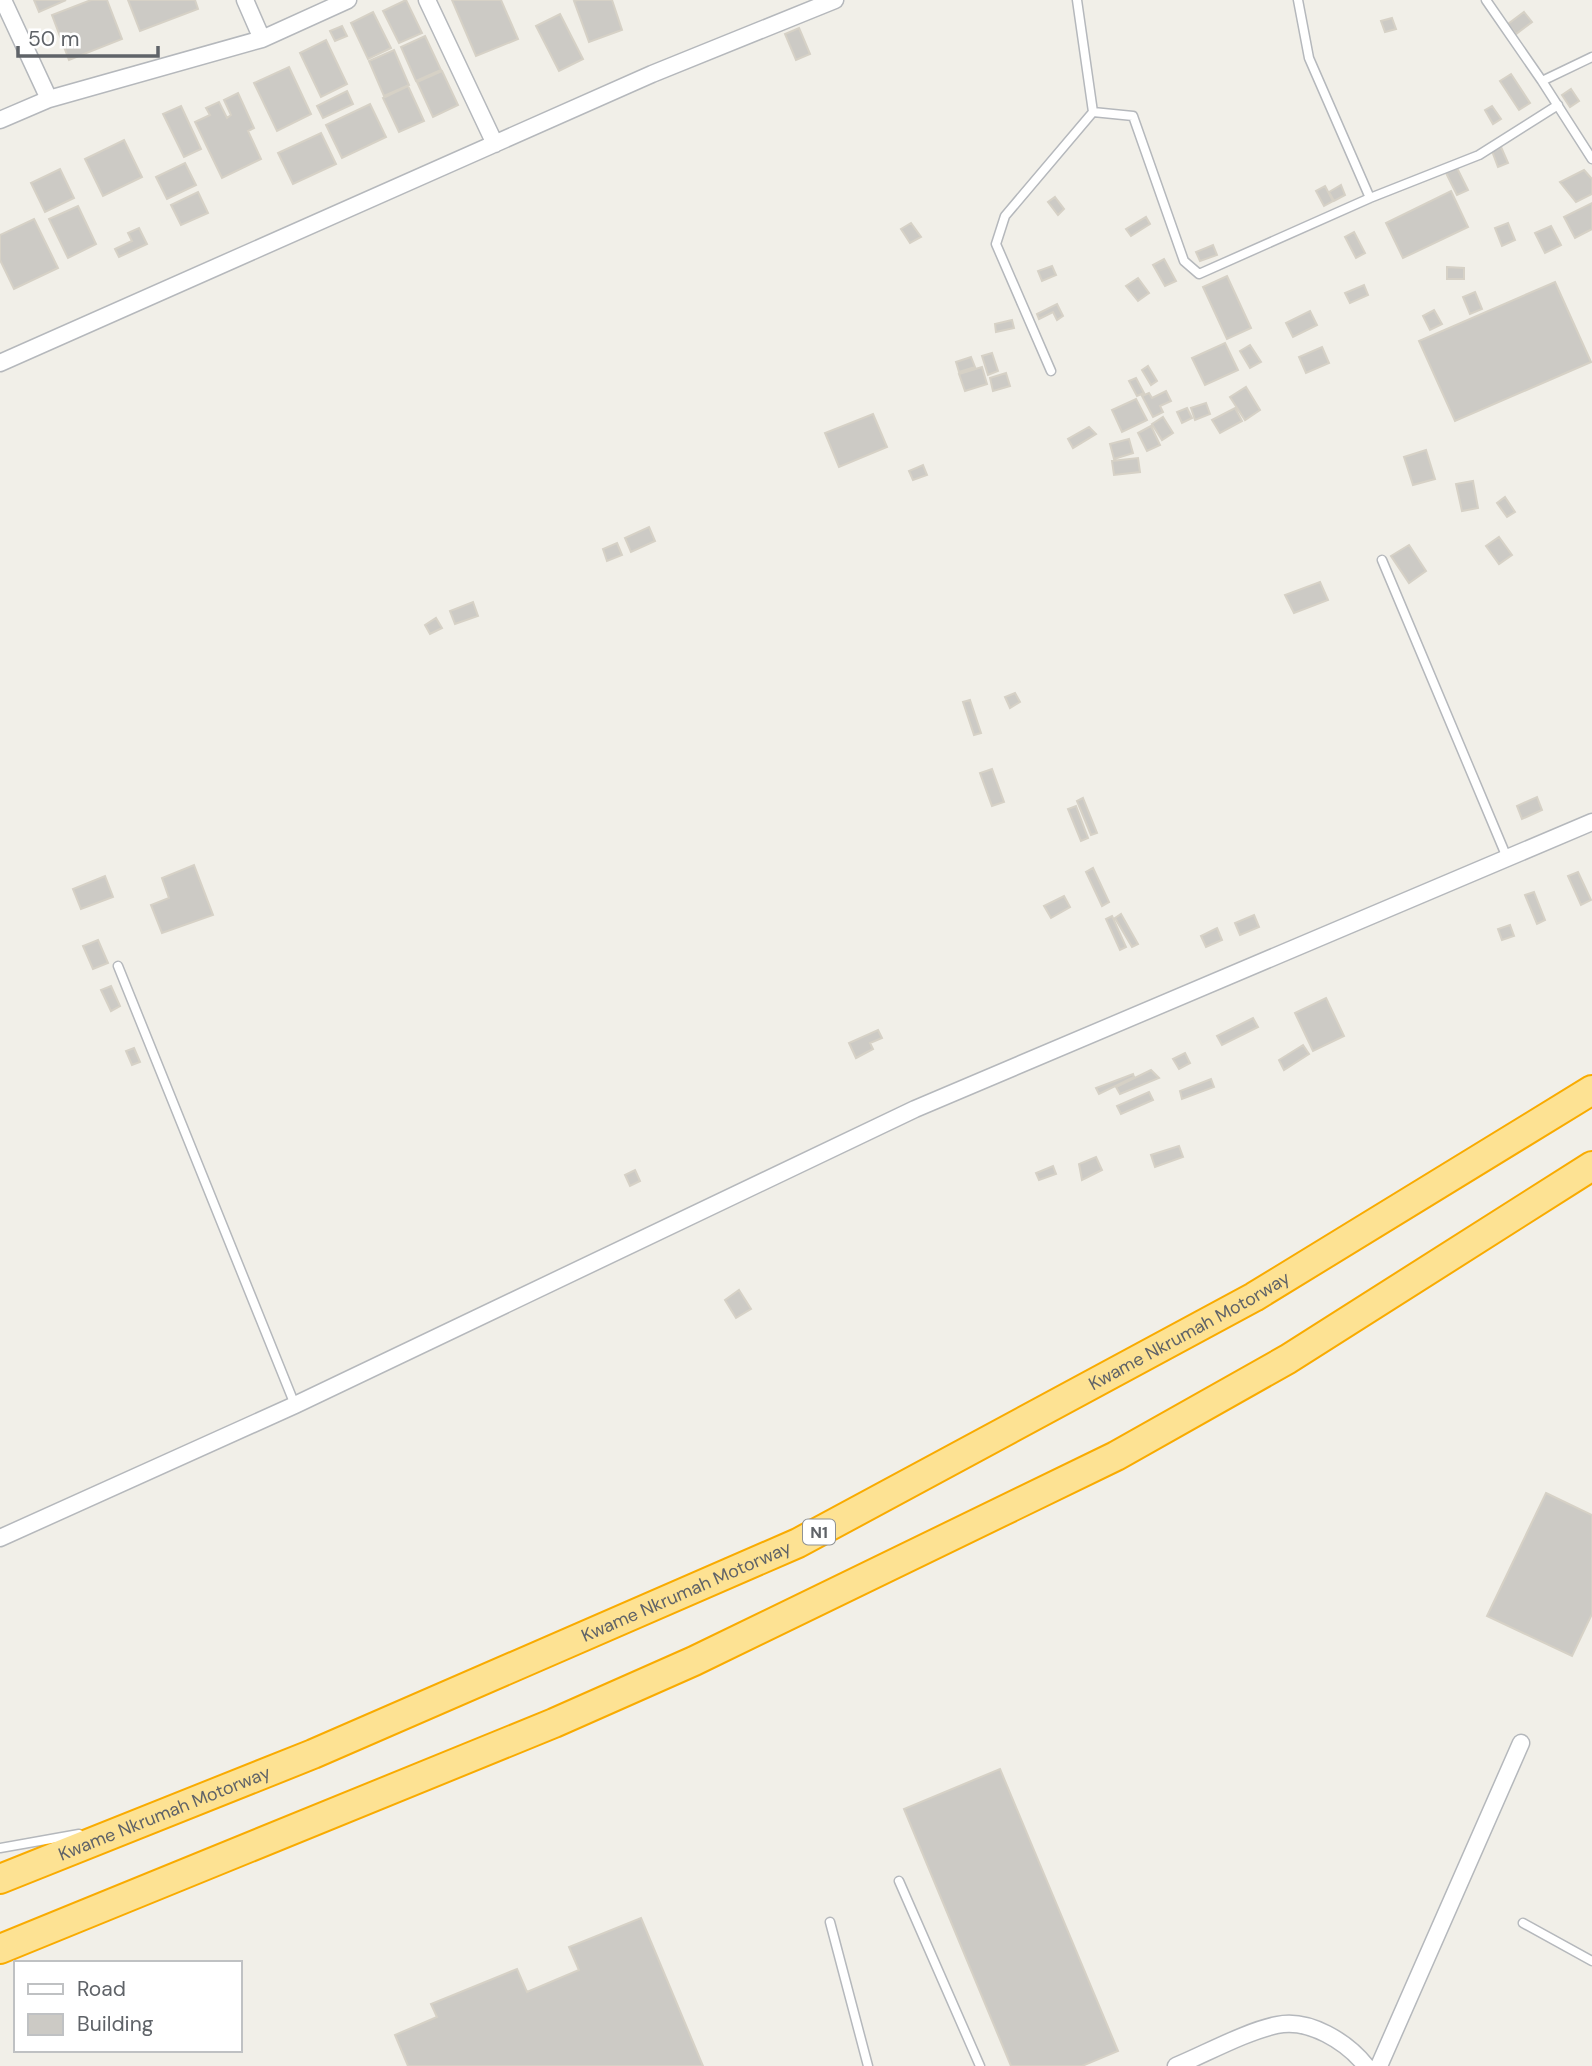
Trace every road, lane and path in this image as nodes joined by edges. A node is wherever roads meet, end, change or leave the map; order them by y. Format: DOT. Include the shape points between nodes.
graph roads {
  1 [pos="3,0"];
  2 [pos="245,0"];
  3 [pos="348,0"];
  4 [pos="426,0"];
  5 [pos="835,0"];
  6 [pos="1077,0"];
  7 [pos="1298,0"];
  8 [pos="1486,0"];
  9 [pos="262,39"];
  10 [pos="1592,57"];
  11 [pos="1542,80"];
  12 [pos="49,99"];
  13 [pos="1558,105"];
  14 [pos="1093,112"];
  15 [pos="0,121"];
  16 [pos="495,144"];
  17 [pos="1592,159"];
  18 [pos="1370,198"];
  19 [pos="0,363"];
  20 [pos="1051,371"];
  21 [pos="1382,560"];
  22 [pos="1592,822"];
  23 [pos="1508,860"];
  24 [pos="118,965"];
  25 [pos="1592,1090"];
  26 [pos="1592,1166"];
  27 [pos="295,1405"];
  28 [pos="0,1538"];
  29 [pos="1521,1743"];
  30 [pos="137,1824"];
  31 [pos="0,1849"];
  32 [pos="0,1879"];
  33 [pos="899,1881"];
  34 [pos="830,1922"];
  35 [pos="1523,1923"];
  36 [pos="0,1949"];
  37 [pos="1592,1961"];
  38 [pos="868,2066"];
  39 [pos="980,2066"];
  40 [pos="1176,2066"];
  41 [pos="1366,2066"];
  42 [pos="1379,2066"];
  1 -- 12 [label="street"];
  2 -- 9 [label="street"];
  3 -- 9 [label="street"];
  4 -- 16 [label="street"];
  5 -- 16 [label="street"];
  6 -- 14 [label="lane"];
  7 -- 18 [label="lane" via="1309,58"];
  8 -- 11 [label="lane"];
  9 -- 12 [label="street"];
  10 -- 11 [label="lane"];
  11 -- 13 [label="lane"];
  12 -- 15 [label="street"];
  13 -- 17 [label="lane"];
  13 -- 18 [label="lane" via="1479,155"];
  14 -- 18 [label="lane" via="1133,116 1184,261 1199,274"];
  14 -- 20 [label="lane" via="1005,216 996,244"];
  16 -- 19 [label="street"];
  21 -- 23 [label="lane"];
  22 -- 23 [label="street"];
  23 -- 27 [label="street" via="915,1109"];
  24 -- 27 [label="lane"];
  25 -- 30 [label="highway, Kwame Nkrumah Motorway / N1" via="1254,1297 798,1543 326,1748"];
  26 -- 36 [label="highway" via="1288,1359 1079,1474 694,1661 567,1717"];
  27 -- 28 [label="street"];
  29 -- 42 [label="street"];
  30 -- 31 [label="lane"];
  30 -- 32 [label="highway, Kwame Nkrumah Motorway / N1"];
  33 -- 39 [label="lane"];
  34 -- 38 [label="lane"];
  35 -- 37 [label="lane"];
  40 -- 41 [label="street" via="1277,2024 1301,2024 1327,2035 1354,2051"];
}
